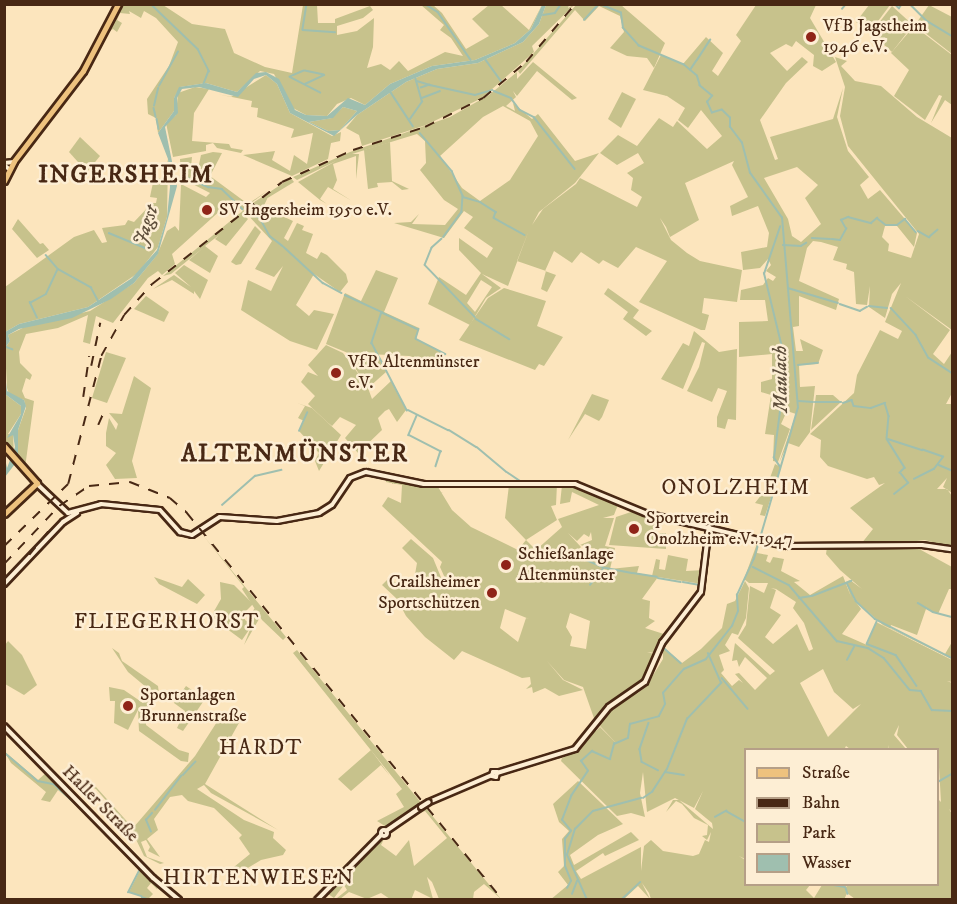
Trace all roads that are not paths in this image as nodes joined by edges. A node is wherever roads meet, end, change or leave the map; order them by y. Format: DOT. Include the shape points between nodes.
graph roads {
  1 [pos="118,4"];
  2 [pos="6,171"];
  3 [pos="4,446"];
  4 [pos="32,484"];
  5 [pos="88,507"];
  6 [pos="68,513"];
  7 [pos="4,514"];
  8 [pos="75,514"];
  9 [pos="64,521"];
  10 [pos="710,526"];
  11 [pos="952,549"];
  12 [pos="4,584"];
  13 [pos="4,726"];
  14 [pos="179,900"];
  15 [pos="317,900"];
  1 -- 2 [label="main road" via="81,73"];
  3 -- 4 [label="main road"];
  4 -- 6 [label="main road"];
  4 -- 7 [label="main road"];
  5 -- 6 [label="main road"];
  5 -- 8 [label="main road"];
  5 -- 10 [label="main road" via="107,504 162,511 180,532 192,536 220,518 277,521 319,513 332,505 348,481 362,473 403,481 582,486 645,513"];
  6 -- 8 [label="main road"];
  6 -- 9 [label="main road"];
  8 -- 9 [label="main road"];
  9 -- 12 [label="main road"];
  10 -- 11 [label="main road" via="789,547 922,545"];
  10 -- 15 [label="main road, bridge" via="701,592 662,643 645,682 609,707 575,749 497,773 429,802 386,831 385,836 381,835"];
  13 -- 14 [label="main road, Haller Straße"];
}
